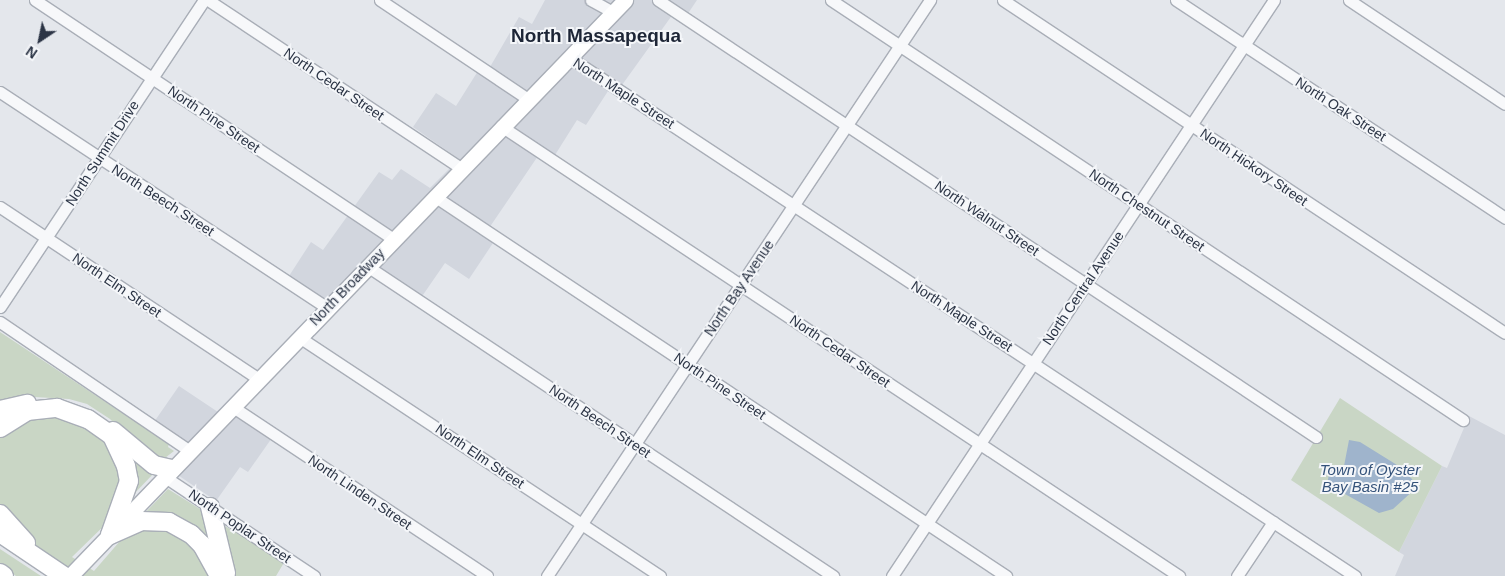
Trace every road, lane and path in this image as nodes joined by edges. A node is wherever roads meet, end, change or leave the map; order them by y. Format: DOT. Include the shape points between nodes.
graph roads {
  1 [pos="35,0"];
  2 [pos="204,0"];
  3 [pos="208,0"];
  4 [pos="380,0"];
  5 [pos="591,0"];
  6 [pos="625,0"];
  7 [pos="658,0"];
  8 [pos="830,0"];
  9 [pos="930,0"];
  10 [pos="1003,0"];
  11 [pos="1176,0"];
  12 [pos="1274,0"];
  13 [pos="1349,0"];
  14 [pos="613,12"];
  15 [pos="1244,45"];
  16 [pos="899,46"];
  17 [pos="569,57"];
  18 [pos="152,78"];
  19 [pos="0,92"];
  20 [pos="528,99"];
  21 [pos="1505,104"];
  22 [pos="846,125"];
  23 [pos="1191,125"];
  24 [pos="501,126"];
  25 [pos="99,158"];
  26 [pos="461,168"];
  27 [pos="434,196"];
  28 [pos="1139,204"];
  29 [pos="794,205"];
  30 [pos="0,207"];
  31 [pos="1505,218"];
  32 [pos="46,238"];
  33 [pos="393,239"];
  34 [pos="367,266"];
  35 [pos="1086,284"];
  36 [pos="741,285"];
  37 [pos="0,307"];
  38 [pos="327,308"];
  39 [pos="0,322"];
  40 [pos="1505,334"];
  41 [pos="299,337"];
  42 [pos="1033,363"];
  43 [pos="688,364"];
  44 [pos="259,379"];
  45 [pos="233,406"];
  46 [pos="0,410"];
  47 [pos="1462,420"];
  48 [pos="0,428"];
  49 [pos="1316,437"];
  50 [pos="980,443"];
  51 [pos="635,444"];
  52 [pos="190,451"];
  53 [pos="169,473"];
  54 [pos="210,507"];
  55 [pos="0,514"];
  56 [pos="1273,522"];
  57 [pos="927,523"];
  58 [pos="582,524"];
  59 [pos="0,533"];
  60 [pos="110,535"];
  61 [pos="43,562"];
  62 [pos="0,573"];
  63 [pos="4,576"];
  64 [pos="64,576"];
  65 [pos="70,576"];
  66 [pos="220,576"];
  67 [pos="227,576"];
  68 [pos="314,576"];
  69 [pos="487,576"];
  70 [pos="547,576"];
  71 [pos="660,576"];
  72 [pos="833,576"];
  73 [pos="892,576"];
  74 [pos="1006,576"];
  75 [pos="1179,576"];
  76 [pos="1237,576"];
  77 [pos="1355,576"];
  1 -- 18 [label="street, North Pine Street"];
  2 -- 18 [label="street, North Summit Drive"];
  3 -- 26 [label="street, North Cedar Street"];
  4 -- 20 [label="street"];
  5 -- 14 [label="street"];
  6 -- 14 [label="main road, North Broadway"];
  7 -- 22 [label="street, North Walnut Street"];
  8 -- 16 [label="street, North Chestnut Street"];
  9 -- 16 [label="street, North Bay Avenue"];
  10 -- 23 [label="street, North Hickory Street"];
  11 -- 15 [label="street, North Oak Street"];
  12 -- 15 [label="street, North Central Avenue"];
  13 -- 21 [label="street"];
  14 -- 17 [label="main road, North Broadway"];
  15 -- 23 [label="street, North Central Avenue"];
  15 -- 31 [label="street, North Oak Street"];
  16 -- 22 [label="street, North Bay Avenue"];
  16 -- 28 [label="street, North Chestnut Street"];
  17 -- 20 [label="main road, North Broadway"];
  17 -- 29 [label="street, North Maple Street"];
  18 -- 25 [label="street, North Summit Drive"];
  18 -- 33 [label="street, North Pine Street"];
  19 -- 25 [label="street, North Beech Street"];
  20 -- 24 [label="main road, North Broadway"];
  22 -- 29 [label="street, North Bay Avenue"];
  22 -- 35 [label="street, North Walnut Street"];
  23 -- 28 [label="street, North Central Avenue"];
  23 -- 40 [label="street, North Hickory Street"];
  24 -- 26 [label="main road, North Broadway"];
  24 -- 36 [label="street, North Cedar Street"];
  25 -- 32 [label="street, North Summit Drive"];
  25 -- 38 [label="street, North Beech Street"];
  26 -- 27 [label="main road, North Broadway"];
  27 -- 33 [label="main road, North Broadway"];
  27 -- 43 [label="street, North Pine Street"];
  28 -- 35 [label="street, North Central Avenue"];
  28 -- 47 [label="street, North Chestnut Street"];
  29 -- 36 [label="street, North Bay Avenue"];
  29 -- 42 [label="street, North Maple Street"];
  30 -- 32 [label="street, North Elm Street"];
  32 -- 37 [label="street, North Summit Drive"];
  32 -- 44 [label="street, North Elm Street"];
  33 -- 34 [label="main road, North Broadway"];
  34 -- 38 [label="main road, North Broadway"];
  34 -- 51 [label="street, North Beech Street"];
  35 -- 42 [label="street, North Central Avenue"];
  35 -- 49 [label="street, North Walnut Street"];
  36 -- 43 [label="street, North Bay Avenue"];
  36 -- 50 [label="street, North Cedar Street"];
  38 -- 41 [label="main road, North Broadway"];
  39 -- 52 [label="street"];
  41 -- 44 [label="main road, North Broadway"];
  41 -- 58 [label="street, North Elm Street"];
  42 -- 50 [label="street, North Central Avenue"];
  42 -- 56 [label="street, North Maple Street"];
  43 -- 51 [label="street, North Bay Avenue"];
  43 -- 57 [label="street, North Pine Street"];
  44 -- 45 [label="main road, North Broadway"];
  45 -- 52 [label="main road, North Broadway"];
  45 -- 69 [label="street, North Linden Street"];
  46 -- 53 [label="highway" via="34,403 70,407 96,418"];
  48 -- 60 [label="highway" via="27,411 57,408 88,419 112,436 129,481"];
  50 -- 57 [label="street, North Central Avenue"];
  50 -- 75 [label="street, North Cedar Street"];
  51 -- 58 [label="street, North Bay Avenue"];
  51 -- 72 [label="street, North Beech Street"];
  52 -- 53 [label="main road, North Broadway"];
  53 -- 54 [label="street, North Poplar Street"];
  53 -- 60 [label="main road, North Broadway"];
  54 -- 67 [label="highway"];
  54 -- 68 [label="street, North Poplar Street"];
  55 -- 61 [label="highway"];
  56 -- 76 [label="street"];
  56 -- 77 [label="street, North Maple Street"];
  57 -- 73 [label="street, North Central Avenue"];
  57 -- 74 [label="street, North Pine Street"];
  58 -- 70 [label="street, North Bay Avenue"];
  58 -- 71 [label="street, North Elm Street"];
  59 -- 61 [label="highway"];
  60 -- 65 [label="main road, North Broadway"];
  60 -- 66 [label="highway" via="141,521 169,522 191,534 202,545"];
  61 -- 64 [label="highway"];
  62 -- 63 [label="highway"];
}
